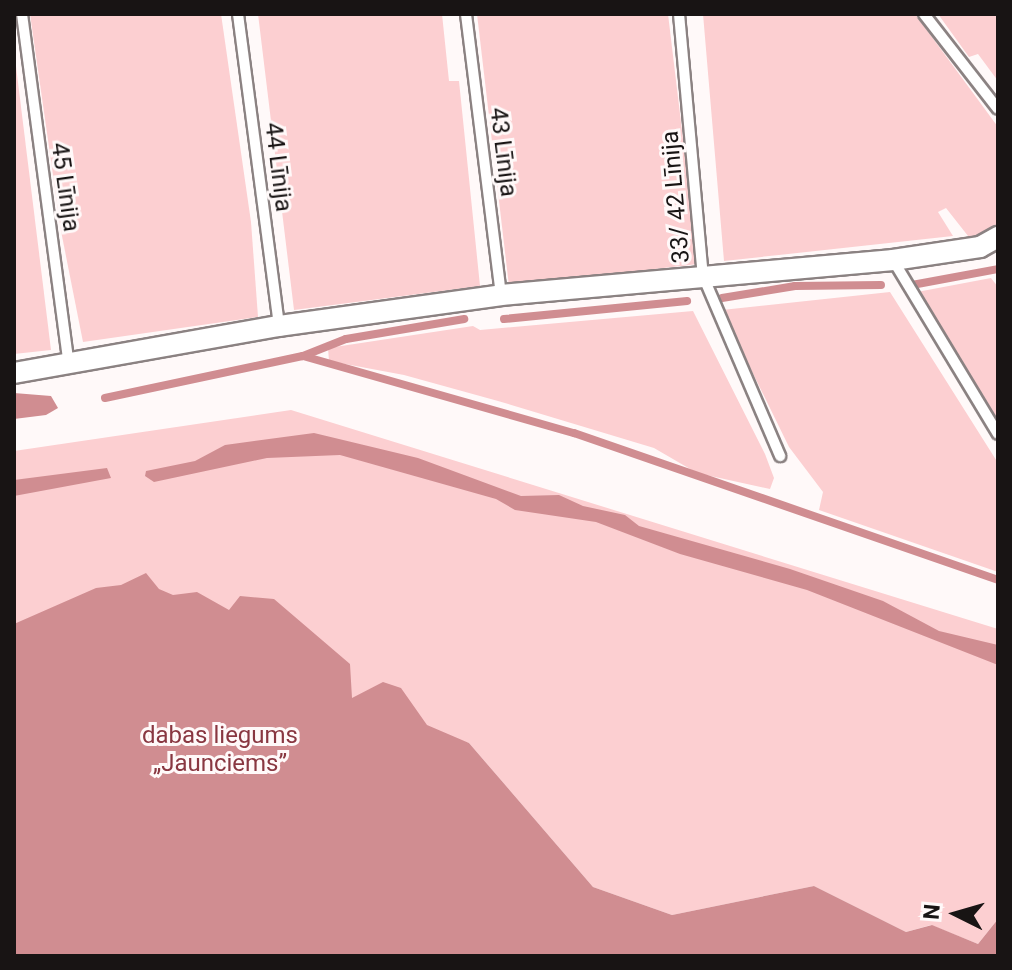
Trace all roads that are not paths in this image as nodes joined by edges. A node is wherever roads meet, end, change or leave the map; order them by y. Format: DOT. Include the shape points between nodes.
graph roads {
  1 [pos="22,14"];
  2 [pos="238,14"];
  3 [pos="466,14"];
  4 [pos="679,14"];
  5 [pos="924,14"];
  6 [pos="998,109"];
  7 [pos="998,237"];
  8 [pos="893,260"];
  9 [pos="703,276"];
  10 [pos="501,295"];
  11 [pos="279,326"];
  12 [pos="69,366"];
  13 [pos="14,373"];
  14 [pos="998,434"];
  15 [pos="780,456"];
  1 -- 12 [label="lane, 45 Līnija"];
  2 -- 11 [label="lane, 44 Līnija"];
  3 -- 10 [label="lane, 43 Līnija"];
  4 -- 9 [label="lane, 33/ 42 Līnija"];
  5 -- 6 [label="lane"];
  7 -- 8 [label="street" via="980,247"];
  8 -- 9 [label="street"];
  8 -- 14 [label="lane"];
  9 -- 10 [label="street"];
  9 -- 15 [label="lane, 33/ 42 Līnija"];
  10 -- 11 [label="street"];
  11 -- 12 [label="street"];
  12 -- 13 [label="street"];
}
